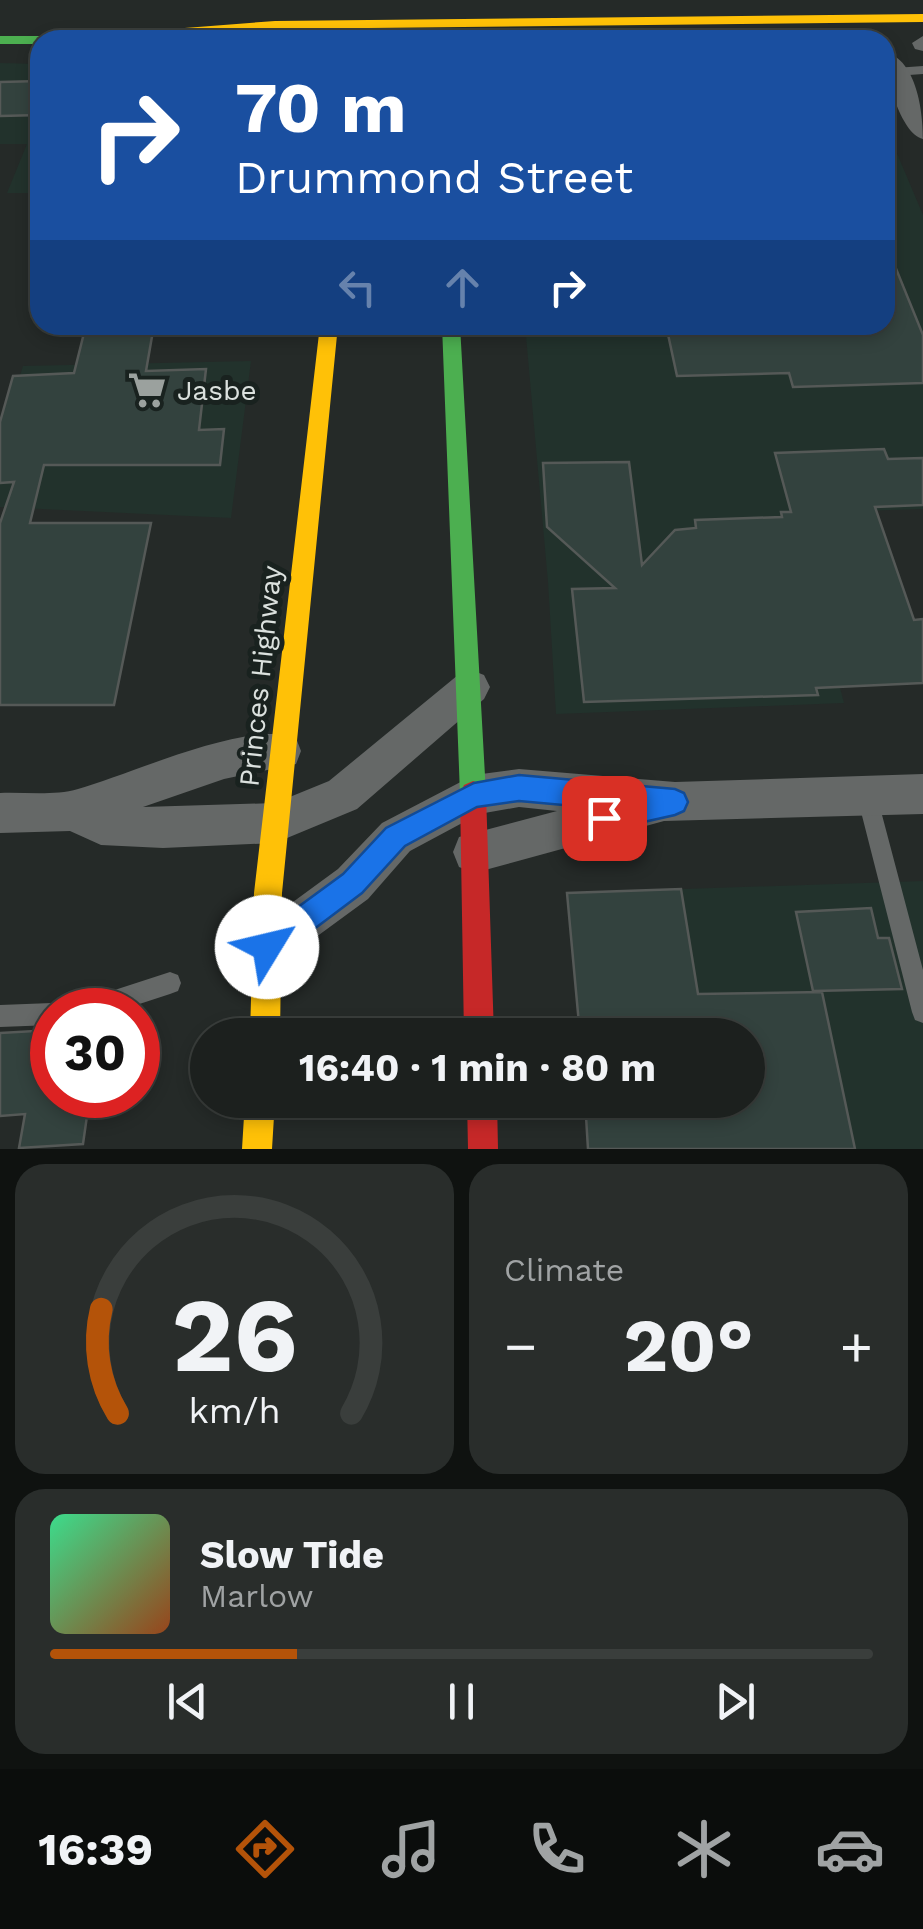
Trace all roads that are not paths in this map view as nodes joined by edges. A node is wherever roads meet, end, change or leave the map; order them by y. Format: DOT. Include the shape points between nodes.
graph roads {
  1 [pos="350,0"];
  2 [pos="469,0"];
  3 [pos="292,1"];
  4 [pos="923,18"];
  5 [pos="434,21"];
  6 [pos="490,23"];
  7 [pos="200,29"];
  8 [pos="195,30"];
  9 [pos="249,30"];
  10 [pos="348,30"];
  11 [pos="364,30"];
  12 [pos="0,40"];
  13 [pos="30,40"];
  14 [pos="923,43"];
  15 [pos="895,44"];
  16 [pos="895,67"];
  17 [pos="923,70"];
  18 [pos="895,76"];
  19 [pos="923,131"];
  20 [pos="328,335"];
  21 [pos="451,335"];
  22 [pos="471,687"];
  23 [pos="282,751"];
  24 [pos="923,794"];
  25 [pos="474,795"];
  26 [pos="868,796"];
  27 [pos="675,802"];
  28 [pos="74,811"];
  29 [pos="0,813"];
  30 [pos="274,823"];
  31 [pos="474,852"];
  32 [pos="267,947"];
  33 [pos="170,983"];
  34 [pos="155,988"];
  35 [pos="923,1012"];
  36 [pos="30,1015"];
  37 [pos="0,1016"];
  38 [pos="265,1018"];
  39 [pos="479,1018"];
  40 [pos="259,1118"];
  41 [pos="483,1118"];
  42 [pos="257,1149"];
  43 [pos="484,1149"];
  1 -- 10 [label="highway"];
  2 -- 6 [label="highway"];
  3 -- 7 [label="highway"];
  4 -- 6 [label="highway"];
  5 -- 6 [label="highway"];
  5 -- 11 [label="highway"];
  7 -- 8 [label="highway"];
  7 -- 9 [label="highway"];
  12 -- 13 [label="highway"];
  14 -- 15 [label="highway"];
  16 -- 17 [label="lane"];
  18 -- 19 [label="street"];
  20 -- 23 [label="highway, Princes Highway"];
  21 -- 22 [label="highway"];
  22 -- 25 [label="highway"];
  22 -- 30 [label="street" via="344,795"];
  23 -- 28 [label="street" via="224,760"];
  23 -- 30 [label="highway, Princes Highway"];
  24 -- 26 [label="street"];
  25 -- 27 [label="street" via="519,788"];
  25 -- 31 [label="highway"];
  25 -- 32 [label="street" via="396,837 353,884"];
  26 -- 27 [label="street"];
  26 -- 35 [label="lane"];
  27 -- 31 [label="street"];
  28 -- 29 [label="street"];
  28 -- 30 [label="street" via="101,825"];
  30 -- 32 [label="highway, Princes Highway"];
  31 -- 39 [label="highway"];
  32 -- 38 [label="highway, Princes Highway"];
  33 -- 34 [label="lane"];
  36 -- 37 [label="lane"];
  40 -- 42 [label="highway"];
  41 -- 43 [label="highway"];
}
